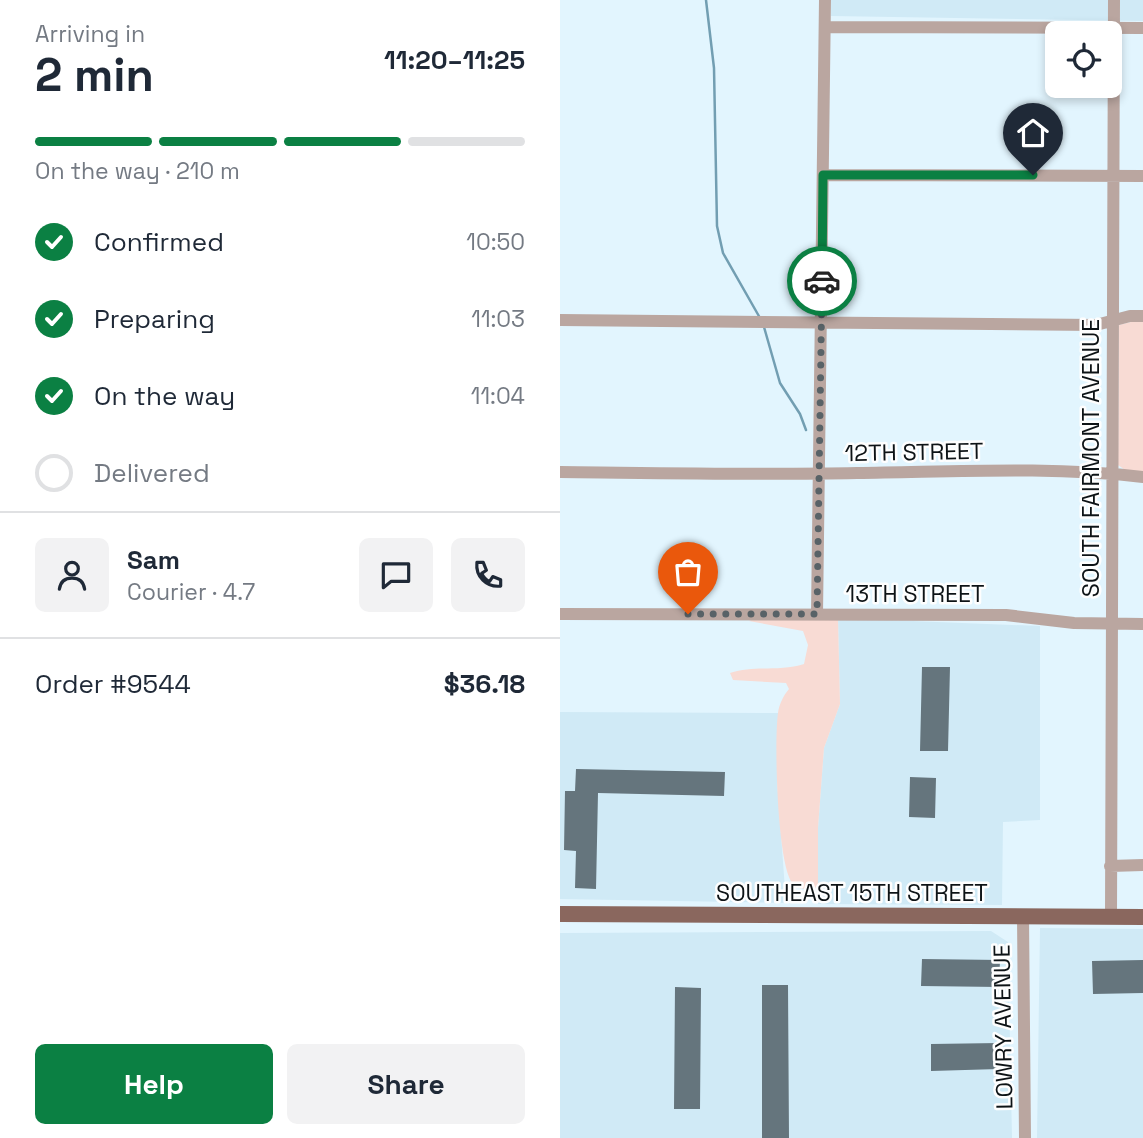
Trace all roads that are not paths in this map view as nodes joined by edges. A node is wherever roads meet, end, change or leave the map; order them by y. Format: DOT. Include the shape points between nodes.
graph roads {
  1 [pos="825,0"];
  2 [pos="1114,0"];
  3 [pos="1114,21"];
  4 [pos="825,27"];
  5 [pos="1045,28"];
  6 [pos="1122,28"];
  7 [pos="1143,28"];
  8 [pos="1113,98"];
  9 [pos="823,175"];
  10 [pos="1112,175"];
  11 [pos="1143,176"];
  12 [pos="1143,316"];
  13 [pos="560,320"];
  14 [pos="1113,321"];
  15 [pos="821,323"];
  16 [pos="560,472"];
  17 [pos="1113,473"];
  18 [pos="819,474"];
  19 [pos="1143,477"];
  20 [pos="560,614"];
  21 [pos="817,614"];
  22 [pos="1110,624"];
  23 [pos="1143,624"];
  24 [pos="1143,865"];
  25 [pos="1110,866"];
  26 [pos="560,914"];
  27 [pos="1023,916"];
  28 [pos="1111,917"];
  29 [pos="1143,917"];
  30 [pos="1025,1138"];
  1 -- 4 [label="street"];
  2 -- 3 [label="street, SOUTH FAIRMONT AVENUE"];
  4 -- 5 [label="street"];
  4 -- 9 [label="street"];
  6 -- 7 [label="street"];
  8 -- 10 [label="street, SOUTH FAIRMONT AVENUE"];
  9 -- 10 [label="street"];
  9 -- 15 [label="street"];
  10 -- 11 [label="street"];
  10 -- 14 [label="street, SOUTH FAIRMONT AVENUE"];
  12 -- 14 [label="street"];
  13 -- 15 [label="street"];
  14 -- 15 [label="street" via="1096,325"];
  14 -- 17 [label="street, SOUTH FAIRMONT AVENUE"];
  15 -- 18 [label="street"];
  16 -- 18 [label="street, 12TH STREET"];
  17 -- 18 [label="street, 12TH STREET"];
  17 -- 19 [label="street, 12TH STREET"];
  17 -- 22 [label="street, SOUTH FAIRMONT AVENUE"];
  18 -- 21 [label="street"];
  20 -- 21 [label="street, 13TH STREET"];
  21 -- 22 [label="street, 13TH STREET" via="1006,615"];
  22 -- 23 [label="street, 13TH STREET"];
  22 -- 25 [label="street, SOUTH FAIRMONT AVENUE"];
  24 -- 25 [label="street"];
  25 -- 28 [label="street, SOUTH FAIRMONT AVENUE"];
  26 -- 27 [label="main road, SOUTHEAST 15TH STREET"];
  27 -- 28 [label="main road, SOUTHEAST 15TH STREET"];
  27 -- 30 [label="street, LOWRY AVENUE"];
  28 -- 29 [label="main road, SOUTHEAST 15TH STREET"];
}
